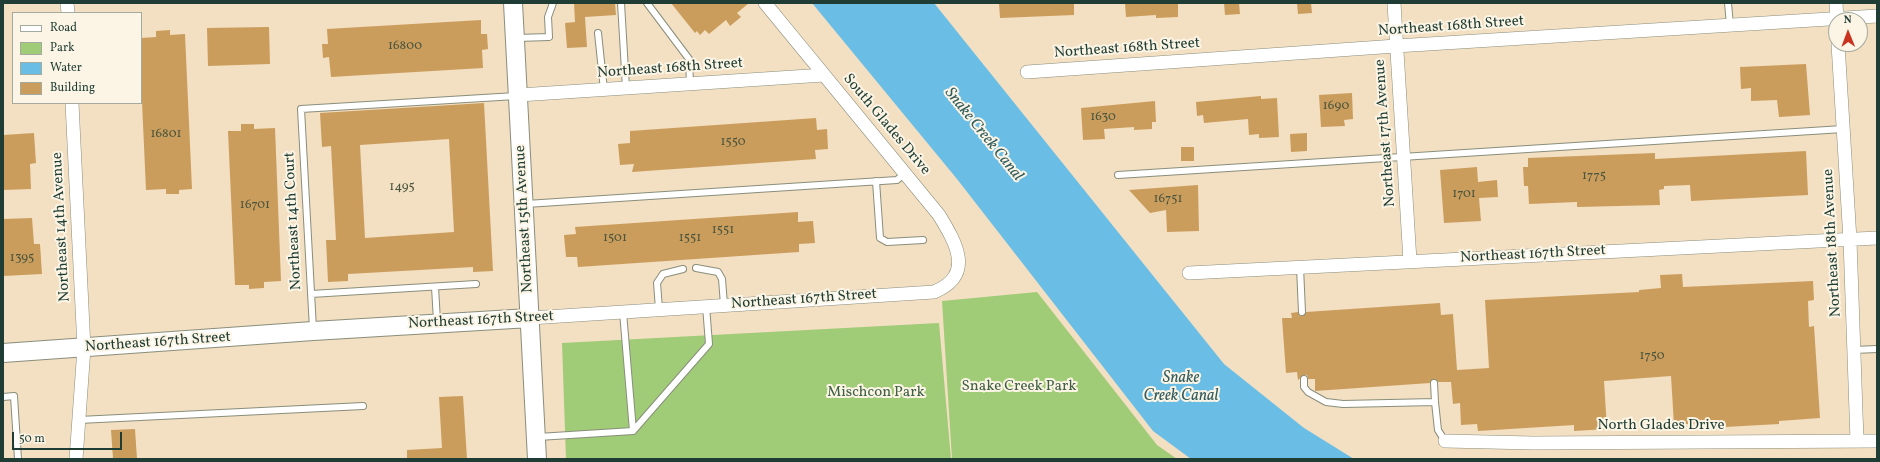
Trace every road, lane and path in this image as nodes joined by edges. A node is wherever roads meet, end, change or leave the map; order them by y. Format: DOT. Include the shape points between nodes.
graph roads {
  1 [pos="513,3"];
  2 [pos="553,3"];
  3 [pos="628,3"];
  4 [pos="647,3"];
  5 [pos="765,3"];
  6 [pos="1394,3"];
  7 [pos="1728,3"];
  8 [pos="622,5"];
  9 [pos="1828,20"];
  10 [pos="1730,25"];
  11 [pos="598,33"];
  12 [pos="515,38"];
  13 [pos="1396,46"];
  14 [pos="1838,52"];
  15 [pos="1027,72"];
  16 [pos="824,75"];
  17 [pos="690,84"];
  18 [pos="626,88"];
  19 [pos="604,90"];
  20 [pos="519,95"];
  21 [pos="72,104"];
  22 [pos="1843,129"];
  23 [pos="1403,157"];
  24 [pos="905,173"];
  25 [pos="1118,175"];
  26 [pos="876,181"];
  27 [pos="524,204"];
  28 [pos="1877,238"];
  29 [pos="923,240"];
  30 [pos="1850,240"];
  31 [pos="1410,261"];
  32 [pos="1300,267"];
  33 [pos="696,268"];
  34 [pos="683,269"];
  35 [pos="1189,273"];
  36 [pos="955,279"];
  37 [pos="476,284"];
  38 [pos="435,287"];
  39 [pos="311,294"];
  40 [pos="724,305"];
  41 [pos="706,306"];
  42 [pos="659,310"];
  43 [pos="623,312"];
  44 [pos="1302,312"];
  45 [pos="530,318"];
  46 [pos="437,323"];
  47 [pos="313,331"];
  48 [pos="84,348"];
  49 [pos="1877,349"];
  50 [pos="1854,350"];
  51 [pos="3,353"];
  52 [pos="1304,380"];
  53 [pos="1434,383"];
  54 [pos="3,397"];
  55 [pos="1435,402"];
  56 [pos="363,406"];
  57 [pos="79,420"];
  58 [pos="633,431"];
  59 [pos="536,437"];
  60 [pos="1445,441"];
  61 [pos="1857,441"];
  62 [pos="1877,441"];
  63 [pos="18,459"];
  64 [pos="76,459"];
  65 [pos="537,459"];
  1 -- 12 [label="street, Northeast 15th Avenue"];
  2 -- 12 [label="lane" via="548,17 549,36"];
  3 -- 8 [label="lane"];
  4 -- 17 [label="lane" via="689,59"];
  5 -- 16 [label="street, South Glades Drive"];
  6 -- 13 [label="street, Northeast 17th Avenue"];
  7 -- 10 [label="lane"];
  8 -- 18 [label="lane"];
  9 -- 10 [label="street, Northeast 168th Street"];
  10 -- 13 [label="street, Northeast 168th Street"];
  11 -- 19 [label="lane"];
  12 -- 20 [label="street, Northeast 15th Avenue"];
  13 -- 15 [label="street, Northeast 168th Street"];
  13 -- 23 [label="street, Northeast 17th Avenue"];
  14 -- 22 [label="street, Northeast 18th Avenue"];
  16 -- 17 [label="street, Northeast 168th Street"];
  16 -- 24 [label="street, South Glades Drive"];
  17 -- 18 [label="street, Northeast 168th Street"];
  18 -- 19 [label="street, Northeast 168th Street"];
  19 -- 20 [label="street, Northeast 168th Street"];
  20 -- 27 [label="street, Northeast 15th Avenue"];
  20 -- 39 [label="lane, Northeast 14th Court" via="301,109"];
  21 -- 48 [label="street, Northeast 14th Avenue"];
  22 -- 23 [label="lane"];
  22 -- 30 [label="street, Northeast 18th Avenue"];
  23 -- 25 [label="lane"];
  23 -- 31 [label="street, Northeast 17th Avenue"];
  24 -- 26 [label="lane" via="897,180"];
  24 -- 36 [label="street, South Glades Drive" via="950,232 957,250 958,270"];
  26 -- 27 [label="lane"];
  26 -- 29 [label="lane" via="880,238 887,242"];
  27 -- 45 [label="street, Northeast 15th Avenue"];
  28 -- 30 [label="street, Northeast 167th Street"];
  30 -- 31 [label="street, Northeast 167th Street"];
  30 -- 50 [label="street, Northeast 18th Avenue"];
  31 -- 32 [label="street, Northeast 167th Street"];
  32 -- 35 [label="street, Northeast 167th Street"];
  32 -- 44 [label="lane"];
  33 -- 40 [label="lane" via="718,272 722,279"];
  34 -- 42 [label="lane" via="663,274 657,283"];
  36 -- 40 [label="street, Northeast 167th Street" via="946,287 934,292"];
  37 -- 38 [label="lane"];
  38 -- 39 [label="lane"];
  38 -- 46 [label="lane"];
  39 -- 47 [label="lane, Northeast 14th Court"];
  40 -- 41 [label="street, Northeast 167th Street"];
  41 -- 42 [label="street, Northeast 167th Street"];
  41 -- 58 [label="lane" via="709,344"];
  42 -- 43 [label="street, Northeast 167th Street"];
  43 -- 45 [label="street, Northeast 167th Street"];
  43 -- 58 [label="lane"];
  45 -- 46 [label="street, Northeast 167th Street"];
  45 -- 59 [label="street, Northeast 15th Avenue"];
  46 -- 47 [label="street, Northeast 167th Street"];
  47 -- 48 [label="street, Northeast 167th Street"];
  48 -- 51 [label="street, Northeast 167th Street"];
  48 -- 57 [label="street, Northeast 14th Avenue"];
  49 -- 50 [label="lane"];
  50 -- 61 [label="street, Northeast 18th Avenue"];
  52 -- 55 [label="lane" via="1304,387 1308,392 1326,402"];
  53 -- 55 [label="lane"];
  54 -- 63 [label="lane" via="14,396"];
  55 -- 60 [label="lane" via="1438,430"];
  56 -- 57 [label="lane"];
  57 -- 64 [label="street, Northeast 14th Avenue"];
  58 -- 59 [label="lane"];
  59 -- 65 [label="street, Northeast 15th Avenue"];
  60 -- 61 [label="street, North Glades Drive"];
  61 -- 62 [label="street, North Glades Drive"];
}
